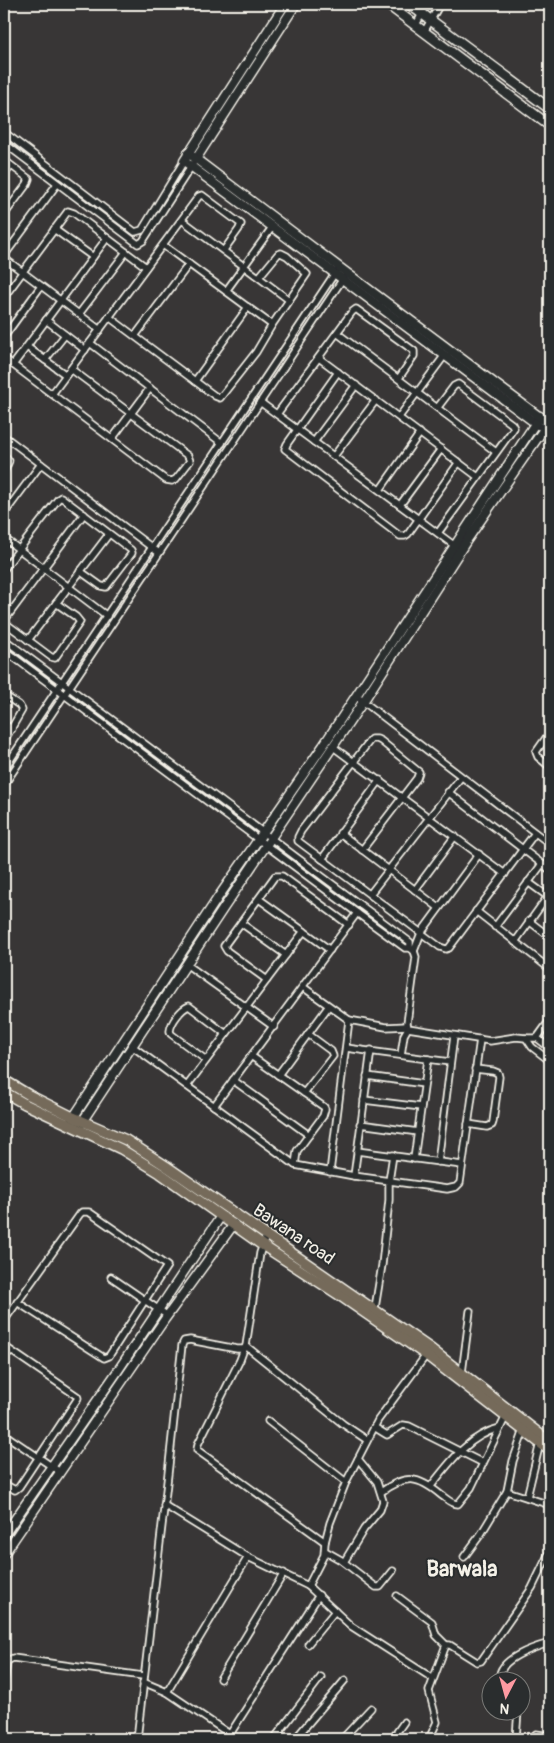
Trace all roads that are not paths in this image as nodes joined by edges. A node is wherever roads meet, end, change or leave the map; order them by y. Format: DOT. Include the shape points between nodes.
graph roads {
  1 [pos="285,4"];
  2 [pos="296,4"];
  3 [pos="387,4"];
  4 [pos="410,4"];
  5 [pos="427,4"];
  6 [pos="440,4"];
  7 [pos="422,13"];
  8 [pos="431,20"];
  9 [pos="416,25"];
  10 [pos="424,32"];
  11 [pos="550,109"];
  12 [pos="550,126"];
  13 [pos="4,132"];
  14 [pos="4,143"];
  15 [pos="188,153"];
  16 [pos="196,159"];
  17 [pos="4,160"];
  18 [pos="184,161"];
  19 [pos="11,166"];
  20 [pos="192,166"];
  21 [pos="4,175"];
  22 [pos="57,184"];
  23 [pos="4,215"];
  24 [pos="182,220"];
  25 [pos="273,226"];
  26 [pos="54,229"];
  27 [pos="107,238"];
  28 [pos="163,245"];
  29 [pos="224,250"];
  30 [pos="126,252"];
  31 [pos="4,257"];
  32 [pos="93,257"];
  33 [pos="189,264"];
  34 [pos="244,265"];
  35 [pos="146,267"];
  36 [pos="337,270"];
  37 [pos="22,272"];
  38 [pos="345,276"];
  39 [pos="259,277"];
  40 [pos="41,286"];
  41 [pos="226,291"];
  42 [pos="4,297"];
  43 [pos="61,300"];
  44 [pos="289,300"];
  45 [pos="248,307"];
  46 [pos="79,314"];
  47 [pos="109,317"];
  48 [pos="46,320"];
  49 [pos="272,325"];
  50 [pos="100,330"];
  51 [pos="337,332"];
  52 [pos="65,334"];
  53 [pos="135,336"];
  54 [pos="4,337"];
  55 [pos="90,343"];
  56 [pos="27,346"];
  57 [pos="85,350"];
  58 [pos="445,355"];
  59 [pos="4,358"];
  60 [pos="319,358"];
  61 [pos="45,360"];
  62 [pos="13,365"];
  63 [pos="71,369"];
  64 [pos="338,372"];
  65 [pos="66,375"];
  66 [pos="399,378"];
  67 [pos="195,381"];
  68 [pos="356,385"];
  69 [pos="150,388"];
  70 [pos="418,393"];
  71 [pos="52,394"];
  72 [pos="376,400"];
  73 [pos="260,402"];
  74 [pos="438,408"];
  75 [pos="131,414"];
  76 [pos="276,414"];
  77 [pos="399,417"];
  78 [pos="537,420"];
  79 [pos="547,425"];
  80 [pos="297,429"];
  81 [pos="420,433"];
  82 [pos="550,434"];
  83 [pos="4,436"];
  84 [pos="112,439"];
  85 [pos="222,442"];
  86 [pos="314,442"];
  87 [pos="441,449"];
  88 [pos="496,452"];
  89 [pos="4,455"];
  90 [pos="334,456"];
  91 [pos="459,462"];
  92 [pos="41,464"];
  93 [pos="4,472"];
  94 [pos="478,477"];
  95 [pos="380,490"];
  96 [pos="400,505"];
  97 [pos="4,514"];
  98 [pos="84,514"];
  99 [pos="419,519"];
  100 [pos="438,533"];
  101 [pos="109,534"];
  102 [pos="4,538"];
  103 [pos="455,546"];
  104 [pos="152,548"];
  105 [pos="19,549"];
  106 [pos="159,553"];
  107 [pos="4,568"];
  108 [pos="44,568"];
  109 [pos="80,571"];
  110 [pos="68,586"];
  111 [pos="56,603"];
  112 [pos="107,616"];
  113 [pos="4,621"];
  114 [pos="4,639"];
  115 [pos="28,640"];
  116 [pos="4,650"];
  117 [pos="62,682"];
  118 [pos="70,688"];
  119 [pos="57,691"];
  120 [pos="4,695"];
  121 [pos="64,696"];
  122 [pos="356,696"];
  123 [pos="363,702"];
  124 [pos="4,724"];
  125 [pos="12,729"];
  126 [pos="550,732"];
  127 [pos="4,741"];
  128 [pos="332,746"];
  129 [pos="354,761"];
  130 [pos="550,767"];
  131 [pos="4,770"];
  132 [pos="461,777"];
  133 [pos="380,780"];
  134 [pos="4,785"];
  135 [pos="448,792"];
  136 [pos="403,797"];
  137 [pos="429,817"];
  138 [pos="263,832"];
  139 [pos="340,833"];
  140 [pos="535,833"];
  141 [pos="455,836"];
  142 [pos="271,838"];
  143 [pos="258,840"];
  144 [pos="550,844"];
  145 [pos="265,846"];
  146 [pos="362,850"];
  147 [pos="523,850"];
  148 [pos="479,854"];
  149 [pos="322,859"];
  150 [pos="542,864"];
  151 [pos="389,870"];
  152 [pos="550,870"];
  153 [pos="505,874"];
  154 [pos="528,882"];
  155 [pos="414,890"];
  156 [pos="370,894"];
  157 [pos="549,897"];
  158 [pos="259,899"];
  159 [pos="439,908"];
  160 [pos="476,912"];
  161 [pos="357,913"];
  162 [pos="529,922"];
  163 [pos="241,923"];
  164 [pos="348,925"];
  165 [pos="495,927"];
  166 [pos="304,931"];
  167 [pos="421,933"];
  168 [pos="550,937"];
  169 [pos="515,942"];
  170 [pos="412,949"];
  171 [pos="330,950"];
  172 [pos="286,955"];
  173 [pos="186,964"];
  174 [pos="550,969"];
  175 [pos="267,980"];
  176 [pos="303,987"];
  177 [pos="328,1007"];
  178 [pos="247,1008"];
  179 [pos="349,1020"];
  180 [pos="550,1020"];
  181 [pos="274,1027"];
  182 [pos="407,1027"];
  183 [pos="548,1028"];
  184 [pos="226,1034"];
  185 [pos="308,1034"];
  186 [pos="454,1036"];
  187 [pos="526,1038"];
  188 [pos="537,1038"];
  189 [pos="480,1039"];
  190 [pos="132,1046"];
  191 [pos="346,1048"];
  192 [pos="550,1048"];
  193 [pos="370,1050"];
  194 [pos="401,1055"];
  195 [pos="251,1056"];
  196 [pos="428,1059"];
  197 [pos="206,1060"];
  198 [pos="550,1061"];
  199 [pos="450,1062"];
  200 [pos="475,1069"];
  201 [pos="278,1075"];
  202 [pos="367,1076"];
  203 [pos="4,1080"];
  204 [pos="233,1080"];
  205 [pos="424,1084"];
  206 [pos="187,1086"];
  207 [pos="4,1092"];
  208 [pos="304,1093"];
  209 [pos="364,1100"];
  210 [pos="214,1106"];
  211 [pos="421,1107"];
  212 [pos="71,1121"];
  213 [pos="360,1124"];
  214 [pos="468,1124"];
  215 [pos="80,1125"];
  216 [pos="418,1132"];
  217 [pos="309,1135"];
  218 [pos="357,1151"];
  219 [pos="393,1155"];
  220 [pos="414,1158"];
  221 [pos="438,1162"];
  222 [pos="295,1165"];
  223 [pos="462,1166"];
  224 [pos="330,1172"];
  225 [pos="354,1176"];
  226 [pos="389,1181"];
  227 [pos="222,1216"];
  228 [pos="234,1224"];
  229 [pos="266,1236"];
  230 [pos="262,1245"];
  231 [pos="111,1277"];
  232 [pos="144,1301"];
  233 [pos="17,1302"];
  234 [pos="375,1308"];
  235 [pos="158,1310"];
  236 [pos="470,1311"];
  237 [pos="168,1316"];
  238 [pos="4,1321"];
  239 [pos="4,1346"];
  240 [pos="245,1348"];
  241 [pos="429,1352"];
  242 [pos="462,1373"];
  243 [pos="506,1416"];
  244 [pos="268,1421"];
  245 [pos="374,1427"];
  246 [pos="500,1428"];
  247 [pos="524,1430"];
  248 [pos="4,1434"];
  249 [pos="367,1440"];
  250 [pos="550,1442"];
  251 [pos="540,1443"];
  252 [pos="459,1451"];
  253 [pos="550,1451"];
  254 [pos="39,1458"];
  255 [pos="358,1459"];
  256 [pos="483,1463"];
  257 [pos="52,1466"];
  258 [pos="60,1472"];
  259 [pos="346,1482"];
  260 [pos="4,1484"];
  261 [pos="431,1486"];
  262 [pos="507,1491"];
  263 [pos="381,1492"];
  264 [pos="527,1497"];
  265 [pos="164,1505"];
  266 [pos="550,1506"];
  267 [pos="4,1535"];
  268 [pos="325,1542"];
  269 [pos="325,1551"];
  270 [pos="550,1551"];
  271 [pos="4,1554"];
  272 [pos="248,1556"];
  273 [pos="464,1557"];
  274 [pos="344,1562"];
  275 [pos="393,1571"];
  276 [pos="284,1574"];
  277 [pos="308,1586"];
  278 [pos="319,1595"];
  279 [pos="397,1596"];
  280 [pos="335,1611"];
  281 [pos="550,1643"];
  282 [pos="308,1644"];
  283 [pos="446,1645"];
  284 [pos="502,1670"];
  285 [pos="321,1677"];
  286 [pos="432,1678"];
  287 [pos="143,1679"];
  288 [pos="220,1680"];
  289 [pos="345,1680"];
  290 [pos="4,1684"];
  291 [pos="167,1692"];
  292 [pos="371,1708"];
  293 [pos="517,1720"];
  294 [pos="404,1722"];
  295 [pos="230,1734"];
  296 [pos="550,1736"];
  297 [pos="136,1739"];
  298 [pos="237,1739"];
  299 [pos="274,1739"];
  300 [pos="295,1739"];
  301 [pos="342,1739"];
  302 [pos="392,1739"];
  303 [pos="429,1739"];
  304 [pos="516,1739"];
  305 [pos="530,1739"];
  1 -- 15 [label="street"];
  2 -- 16 [label="street"];
  3 -- 9 [label="main road"];
  4 -- 7 [label="main road"];
  5 -- 7 [label="street"];
  6 -- 8 [label="street"];
  7 -- 8 [label="main road"];
  7 -- 9 [label="street"];
  8 -- 10 [label="street"];
  8 -- 11 [label="main road"];
  9 -- 10 [label="main road"];
  10 -- 12 [label="main road"];
  13 -- 18 [label="street" via="135,232 142,230"];
  14 -- 22 [label="street"];
  15 -- 16 [label="street"];
  15 -- 18 [label="street"];
  16 -- 20 [label="street"];
  16 -- 36 [label="street"];
  17 -- 19 [label="street"];
  18 -- 20 [label="street"];
  19 -- 21 [label="street"];
  19 -- 23 [label="street" via="29,182"];
  20 -- 22 [label="street" via="138,244"];
  20 -- 25 [label="street"];
  22 -- 31 [label="street"];
  24 -- 28 [label="street"];
  24 -- 29 [label="street"];
  24 -- 29 [label="street" via="199,196 204,195 241,224"];
  25 -- 34 [label="street"];
  25 -- 36 [label="street"];
  26 -- 27 [label="street" via="66,213 71,212"];
  26 -- 32 [label="street"];
  26 -- 37 [label="street"];
  27 -- 30 [label="street"];
  27 -- 32 [label="street"];
  28 -- 33 [label="street"];
  28 -- 35 [label="street"];
  29 -- 34 [label="street"];
  30 -- 35 [label="street"];
  30 -- 46 [label="street"];
  31 -- 37 [label="street"];
  32 -- 43 [label="street"];
  33 -- 41 [label="street"];
  33 -- 53 [label="street"];
  34 -- 39 [label="street"];
  34 -- 41 [label="street"];
  35 -- 47 [label="street"];
  36 -- 38 [label="street"];
  36 -- 85 [label="street"];
  37 -- 40 [label="street"];
  37 -- 42 [label="street"];
  38 -- 58 [label="street"];
  38 -- 73 [label="street"];
  38 -- 78 [label="street"];
  39 -- 44 [label="street"];
  39 -- 44 [label="street" via="278,254 287,256 307,274"];
  40 -- 43 [label="street"];
  40 -- 54 [label="street"];
  41 -- 45 [label="street"];
  43 -- 46 [label="street"];
  43 -- 48 [label="street"];
  44 -- 49 [label="street"];
  45 -- 49 [label="street"];
  45 -- 67 [label="street"];
  46 -- 50 [label="street"];
  47 -- 50 [label="street"];
  47 -- 53 [label="street"];
  48 -- 52 [label="street"];
  48 -- 56 [label="street"];
  49 -- 67 [label="street" via="223,396 218,398"];
  50 -- 55 [label="street"];
  51 -- 60 [label="street"];
  51 -- 66 [label="street"];
  51 -- 66 [label="street" via="356,309 412,348 414,356"];
  52 -- 57 [label="street"];
  52 -- 61 [label="street"];
  53 -- 67 [label="street"];
  55 -- 57 [label="street"];
  55 -- 69 [label="street"];
  56 -- 61 [label="street"];
  56 -- 62 [label="street"];
  57 -- 63 [label="street"];
  58 -- 70 [label="street"];
  58 -- 78 [label="street"];
  59 -- 62 [label="street"];
  60 -- 64 [label="street"];
  60 -- 76 [label="street"];
  61 -- 65 [label="street"];
  62 -- 71 [label="street"];
  63 -- 65 [label="street"];
  63 -- 75 [label="street"];
  64 -- 68 [label="street"];
  64 -- 80 [label="street"];
  65 -- 71 [label="street"];
  66 -- 70 [label="street"];
  68 -- 72 [label="street"];
  68 -- 86 [label="street"];
  69 -- 75 [label="street"];
  69 -- 85 [label="street"];
  70 -- 74 [label="street"];
  70 -- 77 [label="street"];
  71 -- 84 [label="street"];
  72 -- 77 [label="street"];
  72 -- 90 [label="street"];
  73 -- 76 [label="street"];
  73 -- 106 [label="street"];
  74 -- 88 [label="street"];
  74 -- 88 [label="street" via="458,384 512,424 514,428"];
  75 -- 84 [label="street"];
  75 -- 84 [label="street" via="188,456 188,464 176,479 169,481"];
  76 -- 80 [label="street"];
  77 -- 81 [label="street"];
  78 -- 79 [label="street"];
  78 -- 103 [label="street"];
  79 -- 82 [label="street"];
  79 -- 123 [label="street"];
  80 -- 86 [label="street"];
  80 -- 99 [label="street" via="285,447 287,451 400,536 408,534"];
  81 -- 87 [label="street"];
  81 -- 95 [label="street"];
  83 -- 92 [label="street"];
  85 -- 104 [label="street"];
  86 -- 90 [label="street"];
  87 -- 91 [label="street"];
  87 -- 96 [label="street"];
  88 -- 94 [label="street"];
  89 -- 93 [label="street" via="9,461"];
  90 -- 95 [label="street"];
  91 -- 94 [label="street"];
  91 -- 99 [label="street"];
  92 -- 97 [label="street"];
  92 -- 104 [label="street"];
  94 -- 100 [label="street"];
  95 -- 96 [label="street"];
  96 -- 99 [label="street"];
  98 -- 101 [label="street"];
  98 -- 105 [label="street" via="61,497"];
  98 -- 108 [label="street"];
  99 -- 100 [label="street"];
  100 -- 103 [label="street"];
  101 -- 109 [label="street"];
  101 -- 109 [label="street" via="132,553 109,585 101,586"];
  102 -- 105 [label="street"];
  103 -- 122 [label="street"];
  104 -- 106 [label="street"];
  104 -- 112 [label="street"];
  105 -- 107 [label="street"];
  105 -- 108 [label="street"];
  106 -- 118 [label="street"];
  108 -- 110 [label="street"];
  108 -- 113 [label="street"];
  109 -- 110 [label="street"];
  110 -- 111 [label="street"];
  110 -- 112 [label="street"];
  111 -- 115 [label="street"];
  111 -- 115 [label="street" via="80,622 57,656 51,657"];
  112 -- 117 [label="street"];
  113 -- 115 [label="street"];
  114 -- 117 [label="street"];
  116 -- 119 [label="street"];
  117 -- 118 [label="street"];
  117 -- 119 [label="street"];
  118 -- 121 [label="street"];
  118 -- 138 [label="street"];
  119 -- 121 [label="street"];
  119 -- 131 [label="street"];
  120 -- 125 [label="street" via="22,710"];
  121 -- 134 [label="street"];
  121 -- 143 [label="street"];
  122 -- 123 [label="street"];
  122 -- 138 [label="street"];
  123 -- 128 [label="street"];
  123 -- 132 [label="street"];
  124 -- 125 [label="street"];
  125 -- 127 [label="street"];
  126 -- 130 [label="street" via="536,752"];
  128 -- 129 [label="street"];
  128 -- 142 [label="street"];
  129 -- 133 [label="street"];
  129 -- 136 [label="street" via="371,739 381,741 419,772"];
  129 -- 149 [label="street" via="299,834 298,841"];
  132 -- 135 [label="street"];
  132 -- 140 [label="street"];
  133 -- 136 [label="street"];
  133 -- 139 [label="street"];
  135 -- 137 [label="street"];
  135 -- 147 [label="street"];
  136 -- 137 [label="street"];
  136 -- 146 [label="street"];
  137 -- 141 [label="street"];
  137 -- 151 [label="street"];
  138 -- 142 [label="street"];
  138 -- 143 [label="street"];
  139 -- 146 [label="street"];
  139 -- 149 [label="street"];
  140 -- 144 [label="street"];
  140 -- 147 [label="street"];
  141 -- 148 [label="street"];
  141 -- 155 [label="street"];
  142 -- 145 [label="street"];
  142 -- 170 [label="street" via="410,942"];
  143 -- 145 [label="street"];
  143 -- 212 [label="street"];
  145 -- 161 [label="street"];
  145 -- 173 [label="street"];
  146 -- 151 [label="street"];
  147 -- 150 [label="street"];
  147 -- 153 [label="street"];
  148 -- 153 [label="street"];
  148 -- 159 [label="street"];
  149 -- 156 [label="street"];
  150 -- 152 [label="street"];
  150 -- 154 [label="street"];
  151 -- 155 [label="street"];
  151 -- 156 [label="street"];
  153 -- 160 [label="street"];
  154 -- 157 [label="street"];
  154 -- 165 [label="street"];
  155 -- 159 [label="street"];
  156 -- 167 [label="street"];
  157 -- 162 [label="street"];
  158 -- 163 [label="street"];
  158 -- 164 [label="street" via="275,876 282,876"];
  158 -- 166 [label="street"];
  159 -- 167 [label="street"];
  160 -- 165 [label="street"];
  160 -- 167 [label="street" via="446,949"];
  161 -- 164 [label="street"];
  161 -- 170 [label="street" via="405,948"];
  162 -- 168 [label="street"];
  162 -- 169 [label="street"];
  163 -- 172 [label="street"];
  163 -- 175 [label="street" via="224,949"];
  164 -- 171 [label="street"];
  165 -- 169 [label="street"];
  166 -- 171 [label="street"];
  166 -- 172 [label="street"];
  167 -- 170 [label="street"];
  169 -- 174 [label="street"];
  170 -- 182 [label="street" via="416,958"];
  171 -- 176 [label="street"];
  172 -- 175 [label="street"];
  173 -- 178 [label="street"];
  173 -- 190 [label="street"];
  175 -- 178 [label="street"];
  176 -- 177 [label="street"];
  176 -- 181 [label="street"];
  177 -- 179 [label="street"];
  177 -- 185 [label="street"];
  178 -- 181 [label="street"];
  178 -- 184 [label="street"];
  179 -- 182 [label="street" via="386,1027"];
  179 -- 191 [label="street"];
  180 -- 183 [label="street"];
  181 -- 195 [label="street"];
  182 -- 186 [label="street"];
  182 -- 194 [label="street"];
  183 -- 188 [label="street"];
  184 -- 197 [label="street"];
  184 -- 197 [label="street" via="189,1006 184,1008 171,1025 171,1034"];
  185 -- 201 [label="street"];
  185 -- 208 [label="street" via="333,1056"];
  186 -- 189 [label="street"];
  186 -- 199 [label="street"];
  187 -- 188 [label="street"];
  187 -- 189 [label="street"];
  187 -- 198 [label="street"];
  188 -- 192 [label="street"];
  189 -- 200 [label="street"];
  190 -- 206 [label="street"];
  190 -- 215 [label="street"];
  191 -- 193 [label="street"];
  191 -- 224 [label="street"];
  193 -- 194 [label="street"];
  193 -- 202 [label="street"];
  194 -- 196 [label="street"];
  195 -- 201 [label="street"];
  195 -- 204 [label="street"];
  196 -- 199 [label="street"];
  196 -- 205 [label="street"];
  197 -- 206 [label="street"];
  199 -- 221 [label="street"];
  200 -- 214 [label="street"];
  200 -- 214 [label="street" via="498,1073 498,1086 492,1125"];
  201 -- 208 [label="street"];
  202 -- 205 [label="street"];
  202 -- 209 [label="street"];
  203 -- 212 [label="main road, Bawana road"];
  204 -- 210 [label="street"];
  204 -- 217 [label="street"];
  205 -- 211 [label="street"];
  206 -- 210 [label="street"];
  207 -- 212 [label="main road, Bawana road"];
  208 -- 217 [label="street" via="325,1110"];
  209 -- 211 [label="street"];
  209 -- 213 [label="street"];
  210 -- 222 [label="street"];
  211 -- 216 [label="street"];
  212 -- 215 [label="main road, Bawana road"];
  213 -- 216 [label="street"];
  213 -- 218 [label="street"];
  214 -- 223 [label="street"];
  215 -- 227 [label="main road, Bawana road"];
  215 -- 229 [label="main road, Bawana road" via="134,1144"];
  216 -- 220 [label="street"];
  217 -- 222 [label="street" via="298,1151"];
  218 -- 219 [label="street"];
  218 -- 225 [label="street"];
  219 -- 220 [label="street"];
  219 -- 226 [label="street"];
  220 -- 221 [label="street"];
  221 -- 223 [label="street"];
  222 -- 224 [label="street"];
  223 -- 226 [label="street" via="458,1186 450,1189"];
  224 -- 225 [label="street"];
  225 -- 226 [label="street"];
  226 -- 234 [label="street"];
  227 -- 228 [label="main road, Bawana road"];
  227 -- 235 [label="street"];
  228 -- 230 [label="main road, Bawana road"];
  228 -- 237 [label="street"];
  229 -- 230 [label="street"];
  229 -- 234 [label="main road, Bawana road"];
  230 -- 240 [label="street"];
  230 -- 241 [label="main road, Bawana road"];
  231 -- 232 [label="street"];
  232 -- 233 [label="street" via="109,1356 104,1358"];
  232 -- 233 [label="street" via="167,1268 166,1264 85,1211"];
  232 -- 235 [label="street"];
  233 -- 238 [label="street"];
  234 -- 241 [label="main road, Bawana road"];
  235 -- 237 [label="street"];
  235 -- 257 [label="street"];
  236 -- 242 [label="street"];
  237 -- 258 [label="street"];
  239 -- 254 [label="street" via="77,1396"];
  240 -- 249 [label="street"];
  240 -- 265 [label="street" via="184,1341"];
  240 -- 268 [label="street" via="197,1450"];
  241 -- 242 [label="main road, Bawana road"];
  241 -- 243 [label="main road, Bawana road"];
  241 -- 245 [label="street"];
  242 -- 250 [label="main road, Bawana road"];
  243 -- 246 [label="street"];
  243 -- 247 [label="main road, Bawana road"];
  244 -- 259 [label="street"];
  245 -- 249 [label="street"];
  245 -- 252 [label="street" via="387,1435 406,1425"];
  246 -- 252 [label="street" via="490,1430"];
  246 -- 256 [label="street"];
  247 -- 251 [label="main road, Bawana road"];
  247 -- 262 [label="street"];
  248 -- 254 [label="street"];
  249 -- 255 [label="street"];
  251 -- 253 [label="main road, Bawana road"];
  251 -- 264 [label="street"];
  252 -- 256 [label="street"];
  252 -- 261 [label="street"];
  254 -- 257 [label="street"];
  254 -- 260 [label="street" via="17,1489"];
  255 -- 259 [label="street"];
  255 -- 263 [label="street"];
  256 -- 261 [label="street" via="471,1488 458,1504"];
  257 -- 258 [label="street"];
  257 -- 267 [label="street"];
  258 -- 271 [label="street"];
  259 -- 268 [label="street"];
  261 -- 263 [label="street" via="411,1479 394,1483"];
  262 -- 264 [label="street"];
  262 -- 273 [label="street"];
  263 -- 274 [label="street" via="382,1507"];
  264 -- 266 [label="street"];
  265 -- 272 [label="street"];
  265 -- 287 [label="street"];
  268 -- 269 [label="street"];
  269 -- 274 [label="street"];
  269 -- 277 [label="street"];
  270 -- 283 [label="street" via="532,1588 481,1661 477,1662"];
  272 -- 276 [label="street"];
  272 -- 291 [label="street"];
  274 -- 275 [label="street" via="378,1588"];
  276 -- 277 [label="street"];
  276 -- 288 [label="street"];
  277 -- 278 [label="street"];
  278 -- 280 [label="street"];
  278 -- 295 [label="street"];
  279 -- 283 [label="street" via="432,1622 436,1635"];
  280 -- 282 [label="street"];
  280 -- 286 [label="street" via="351,1626"];
  281 -- 284 [label="street" via="516,1656"];
  283 -- 286 [label="street"];
  285 -- 299 [label="street"];
  286 -- 303 [label="street" via="428,1691 438,1722"];
  287 -- 290 [label="street" via="13,1658 7,1661"];
  287 -- 291 [label="street"];
  287 -- 297 [label="street"];
  289 -- 300 [label="street"];
  291 -- 295 [label="street"];
  292 -- 301 [label="street"];
  293 -- 304 [label="street"];
  294 -- 302 [label="street"];
  295 -- 298 [label="street"];
  296 -- 305 [label="street" via="536,1734"];
}
